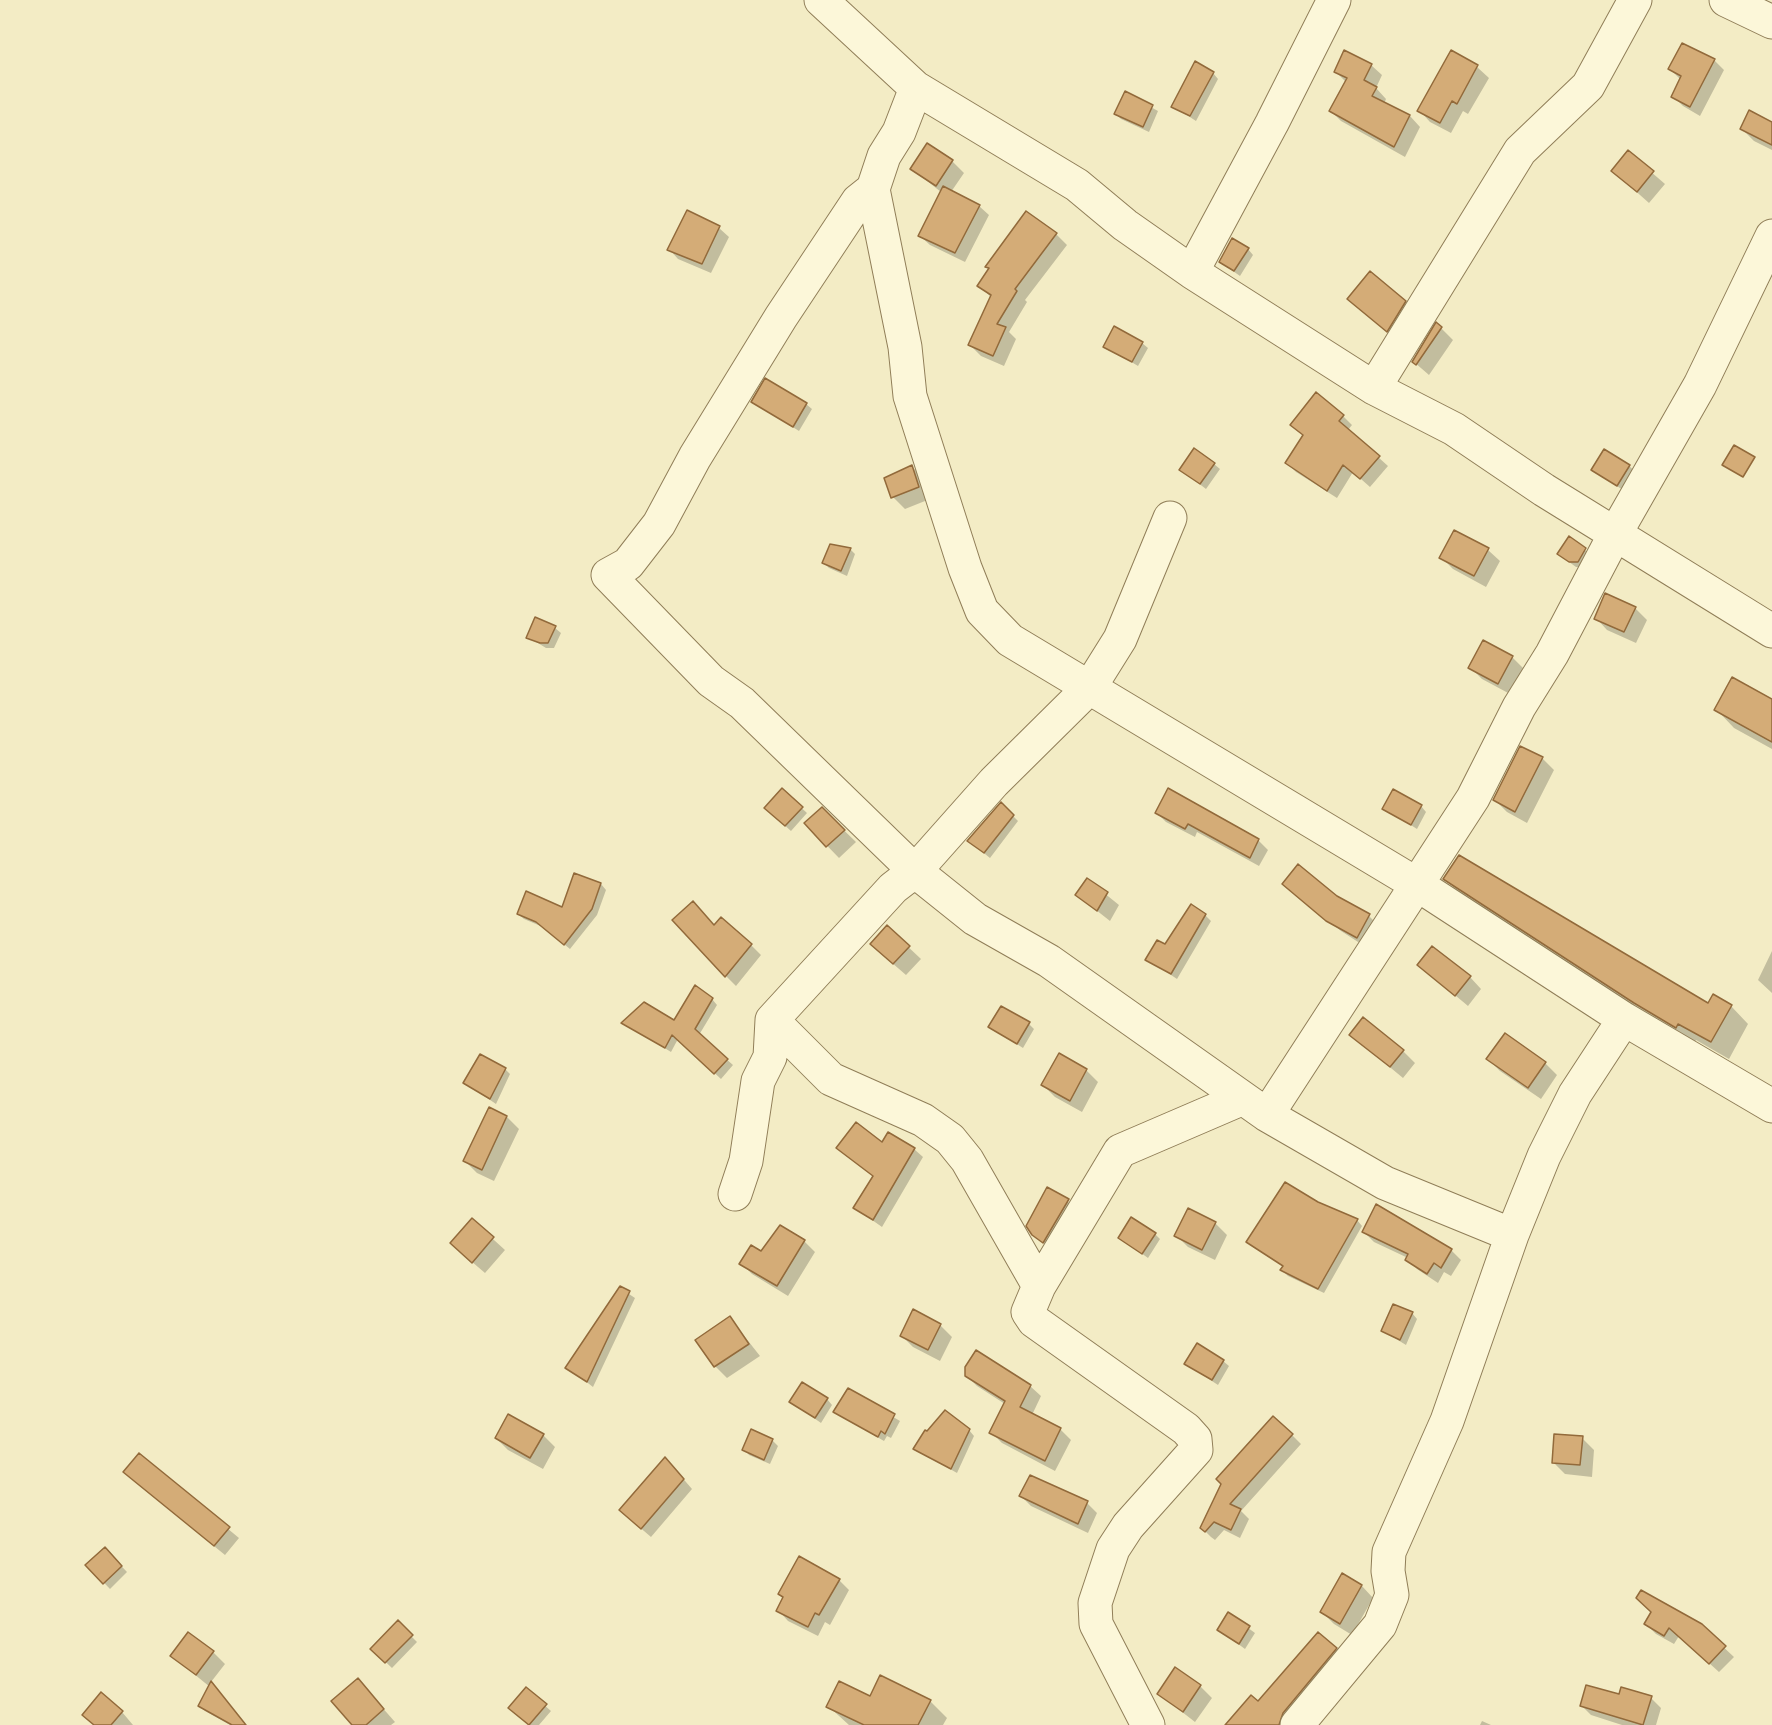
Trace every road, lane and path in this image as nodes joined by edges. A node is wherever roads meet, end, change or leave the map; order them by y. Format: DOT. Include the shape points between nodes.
graph roads {
  1 [pos="821,0"];
  2 [pos="1334,0"];
  3 [pos="1635,0"];
  4 [pos="1726,0"];
  5 [pos="1772,22"];
  6 [pos="916,88"];
  7 [pos="873,189"];
  8 [pos="1772,236"];
  9 [pos="1192,272"];
  10 [pos="1374,388"];
  11 [pos="1170,518"];
  12 [pos="1615,534"];
  13 [pos="1772,630"];
  14 [pos="1090,687"];
  15 [pos="915,871"];
  16 [pos="1418,885"];
  17 [pos="1624,1019"];
  18 [pos="772,1020"];
  19 [pos="1772,1106"];
  20 [pos="1254,1107"];
  21 [pos="735,1194"];
  22 [pos="1512,1235"];
  23 [pos="1039,1286"];
  24 [pos="1148,1725"];
  25 [pos="1297,1725"];
  1 -- 6 [label="street"];
  2 -- 9 [label="street"];
  3 -- 10 [label="street" via="1588,86 1520,151"];
  4 -- 5 [label="street"];
  6 -- 7 [label="street"];
  6 -- 9 [label="street" via="1077,185"];
  7 -- 14 [label="street" via="905,347 910,396 982,611 1010,640"];
  7 -- 15 [label="street" via="858,201 781,317 695,457 659,524 628,564 608,575 711,681 742,703"];
  8 -- 12 [label="street" via="1700,385"];
  9 -- 10 [label="street"];
  10 -- 12 [label="street" via="1454,429"];
  11 -- 14 [label="street" via="1120,639"];
  12 -- 13 [label="street"];
  12 -- 16 [label="street" via="1473,798"];
  14 -- 15 [label="street" via="994,782"];
  14 -- 16 [label="street"];
  15 -- 18 [label="street" via="893,888"];
  15 -- 20 [label="street" via="975,919 1049,961"];
  16 -- 17 [label="street"];
  16 -- 20 [label="street"];
  17 -- 19 [label="street"];
  17 -- 22 [label="street" via="1575,1094 1544,1156"];
  18 -- 21 [label="street" via="770,1057 758,1081 746,1161"];
  18 -- 23 [label="street" via="831,1079 923,1120 950,1139 967,1160"];
  20 -- 22 [label="street" via="1385,1183"];
  20 -- 23 [label="street" via="1120,1151"];
  22 -- 25 [label="street" via="1446,1421 1389,1552 1392,1595 1387,1612 1380,1626"];
  23 -- 24 [label="street" via="1028,1312 1034,1321 1195,1439 1196,1450 1128,1526 1113,1549 1095,1603 1096,1624"];
}
